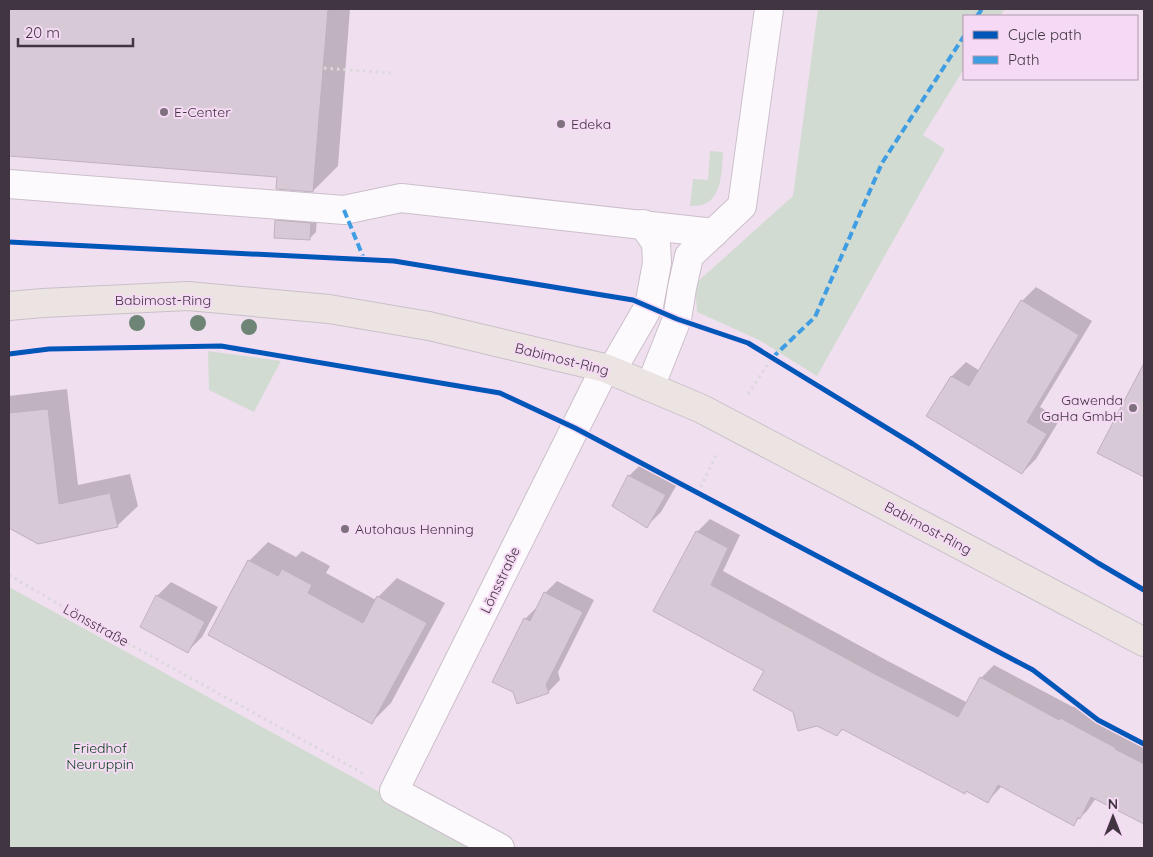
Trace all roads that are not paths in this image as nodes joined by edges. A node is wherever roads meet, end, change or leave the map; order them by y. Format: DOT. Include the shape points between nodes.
graph roads {
  1 [pos="769,9"];
  2 [pos="9,184"];
  3 [pos="643,224"];
  4 [pos="714,233"];
  5 [pos="9,306"];
  6 [pos="608,369"];
  7 [pos="650,387"];
  8 [pos="1144,642"];
  9 [pos="500,848"];
  1 -- 4 [label="street" via="742,206"];
  2 -- 3 [label="street" via="344,210 402,198"];
  3 -- 4 [label="street"];
  3 -- 6 [label="street, Lönsstraße" via="656,243 657,263 649,306"];
  4 -- 7 [label="street" via="689,256 677,319"];
  5 -- 6 [label="main road, Babimost-Ring" via="188,296 330,309 429,326"];
  6 -- 7 [label="main road, Babimost-Ring"];
  6 -- 9 [label="street, Lönsstraße" via="394,791"];
  7 -- 8 [label="main road, Babimost-Ring" via="702,409"];
}
